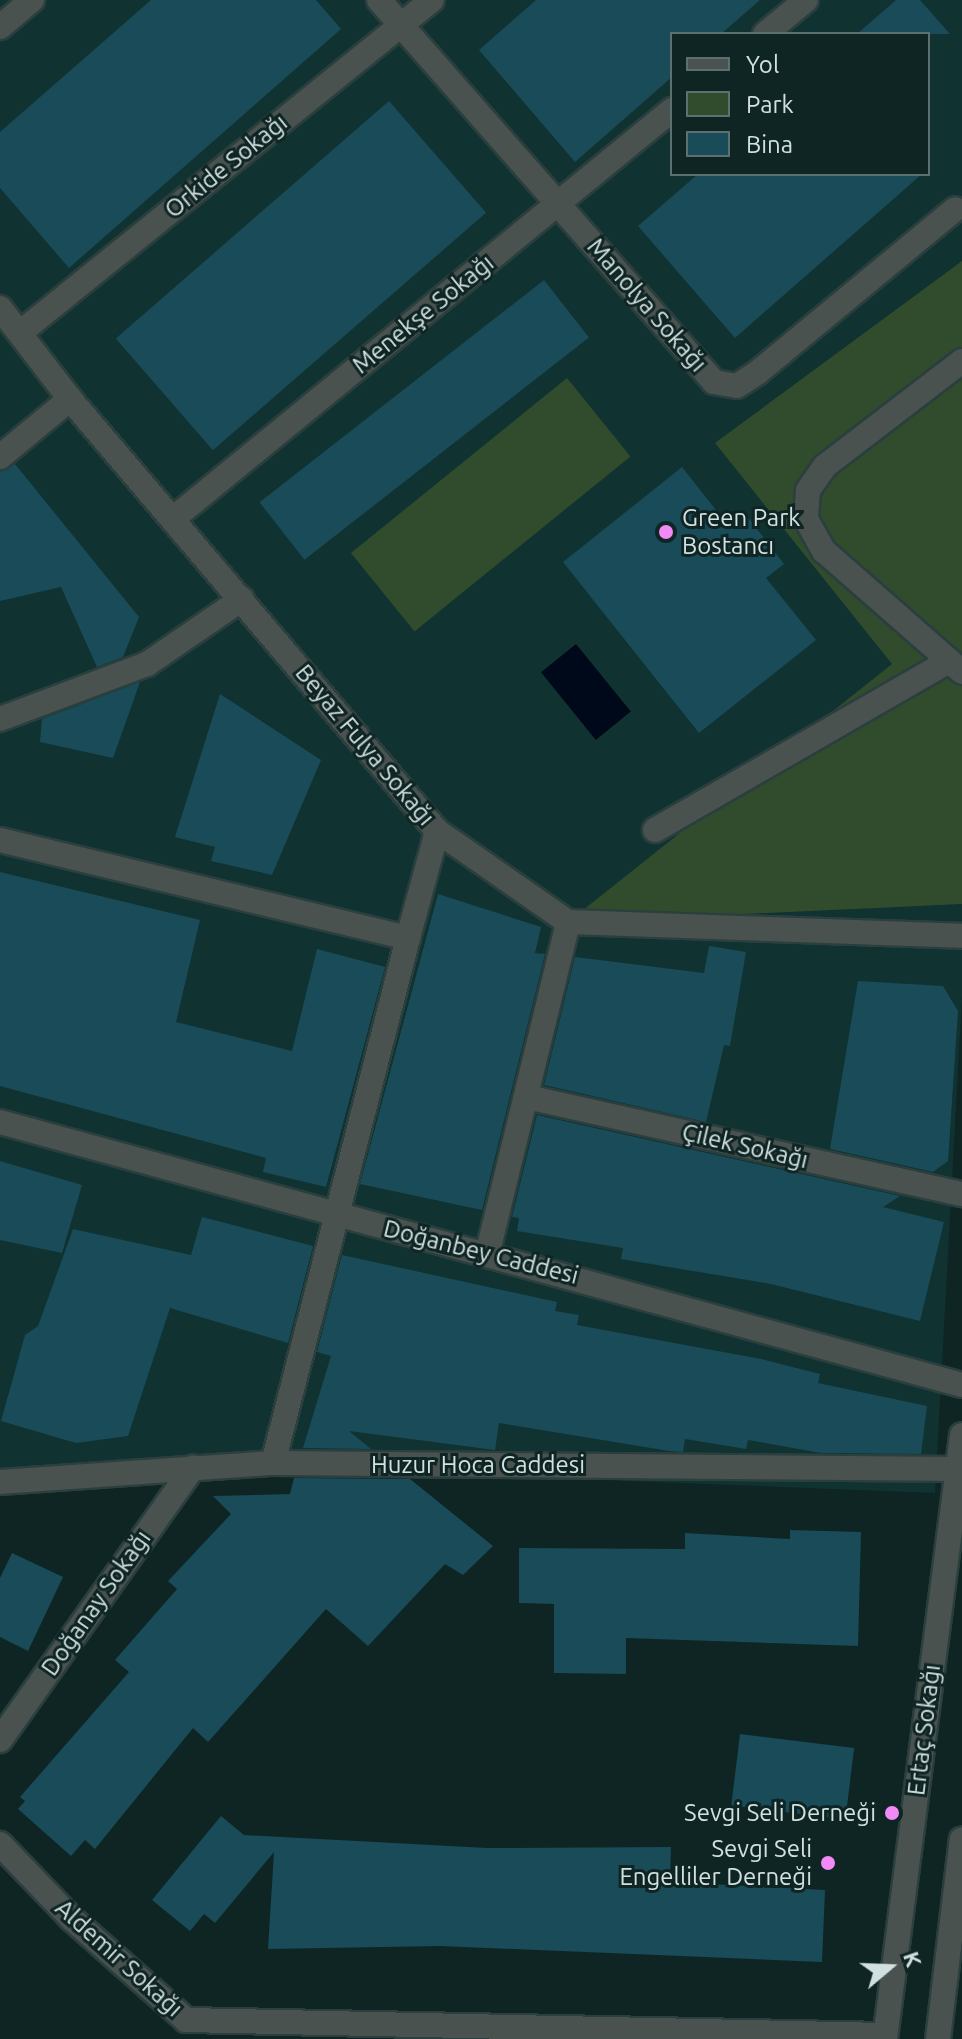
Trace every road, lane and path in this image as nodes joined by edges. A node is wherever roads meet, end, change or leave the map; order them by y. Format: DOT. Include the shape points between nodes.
graph roads {
  1 [pos="32,0"];
  2 [pos="379,0"];
  3 [pos="432,0"];
  4 [pos="806,0"];
  5 [pos="401,25"];
  6 [pos="0,27"];
  7 [pos="767,32"];
  8 [pos="670,112"];
  9 [pos="557,204"];
  10 [pos="955,209"];
  11 [pos="0,308"];
  12 [pos="21,332"];
  13 [pos="962,361"];
  14 [pos="70,399"];
  15 [pos="0,457"];
  16 [pos="174,518"];
  17 [pos="242,599"];
  18 [pos="956,667"];
  19 [pos="0,719"];
  20 [pos="655,830"];
  21 [pos="437,831"];
  22 [pos="0,840"];
  23 [pos="568,922"];
  24 [pos="962,936"];
  25 [pos="408,938"];
  26 [pos="527,1097"];
  27 [pos="0,1122"];
  28 [pos="962,1194"];
  29 [pos="337,1216"];
  30 [pos="488,1251"];
  31 [pos="962,1385"];
  32 [pos="962,1435"];
  33 [pos="273,1463"];
  34 [pos="193,1467"];
  35 [pos="959,1469"];
  36 [pos="0,1482"];
  37 [pos="0,1740"];
  38 [pos="962,1839"];
  39 [pos="0,1844"];
  40 [pos="947,2030"];
  41 [pos="885,2037"];
  1 -- 6 [label="street"];
  2 -- 5 [label="street, Manolya Sokağı"];
  3 -- 5 [label="street, Orkide Sokağı"];
  4 -- 7 [label="street"];
  5 -- 9 [label="street, Manolya Sokağı"];
  5 -- 12 [label="street, Orkide Sokağı"];
  8 -- 9 [label="street, Menekşe Sokağı"];
  9 -- 10 [label="street, Manolya Sokağı" via="714,382 737,386"];
  9 -- 16 [label="street, Menekşe Sokağı"];
  11 -- 12 [label="street, Beyaz Fulya Sokağı"];
  12 -- 14 [label="street, Beyaz Fulya Sokağı"];
  13 -- 18 [label="street" via="825,466 808,490 806,519 824,551"];
  14 -- 15 [label="street"];
  14 -- 16 [label="street, Beyaz Fulya Sokağı"];
  16 -- 17 [label="street, Beyaz Fulya Sokağı"];
  17 -- 19 [label="street" via="147,664"];
  17 -- 21 [label="street, Beyaz Fulya Sokağı"];
  18 -- 20 [label="street"];
  21 -- 23 [label="street, Beyaz Fulya Sokağı"];
  21 -- 25 [label="street"];
  22 -- 25 [label="street"];
  23 -- 24 [label="street"];
  23 -- 26 [label="street"];
  25 -- 29 [label="street"];
  26 -- 28 [label="street, Çilek Sokağı"];
  26 -- 30 [label="street"];
  27 -- 29 [label="street, Doğanbey Caddesi"];
  29 -- 30 [label="street, Doğanbey Caddesi"];
  29 -- 33 [label="street"];
  30 -- 31 [label="street, Doğanbey Caddesi"];
  32 -- 35 [label="street, Ertaç Sokağı"];
  33 -- 34 [label="street, Huzur Hoca Caddesi"];
  33 -- 35 [label="street, Huzur Hoca Caddesi"];
  34 -- 36 [label="street, Huzur Hoca Caddesi"];
  34 -- 37 [label="street, Doğanay Sokağı"];
  35 -- 41 [label="street, Ertaç Sokağı"];
  38 -- 40 [label="street"];
  39 -- 41 [label="street, Aldemir Sokağı" via="72,1919 186,2020"];
}
